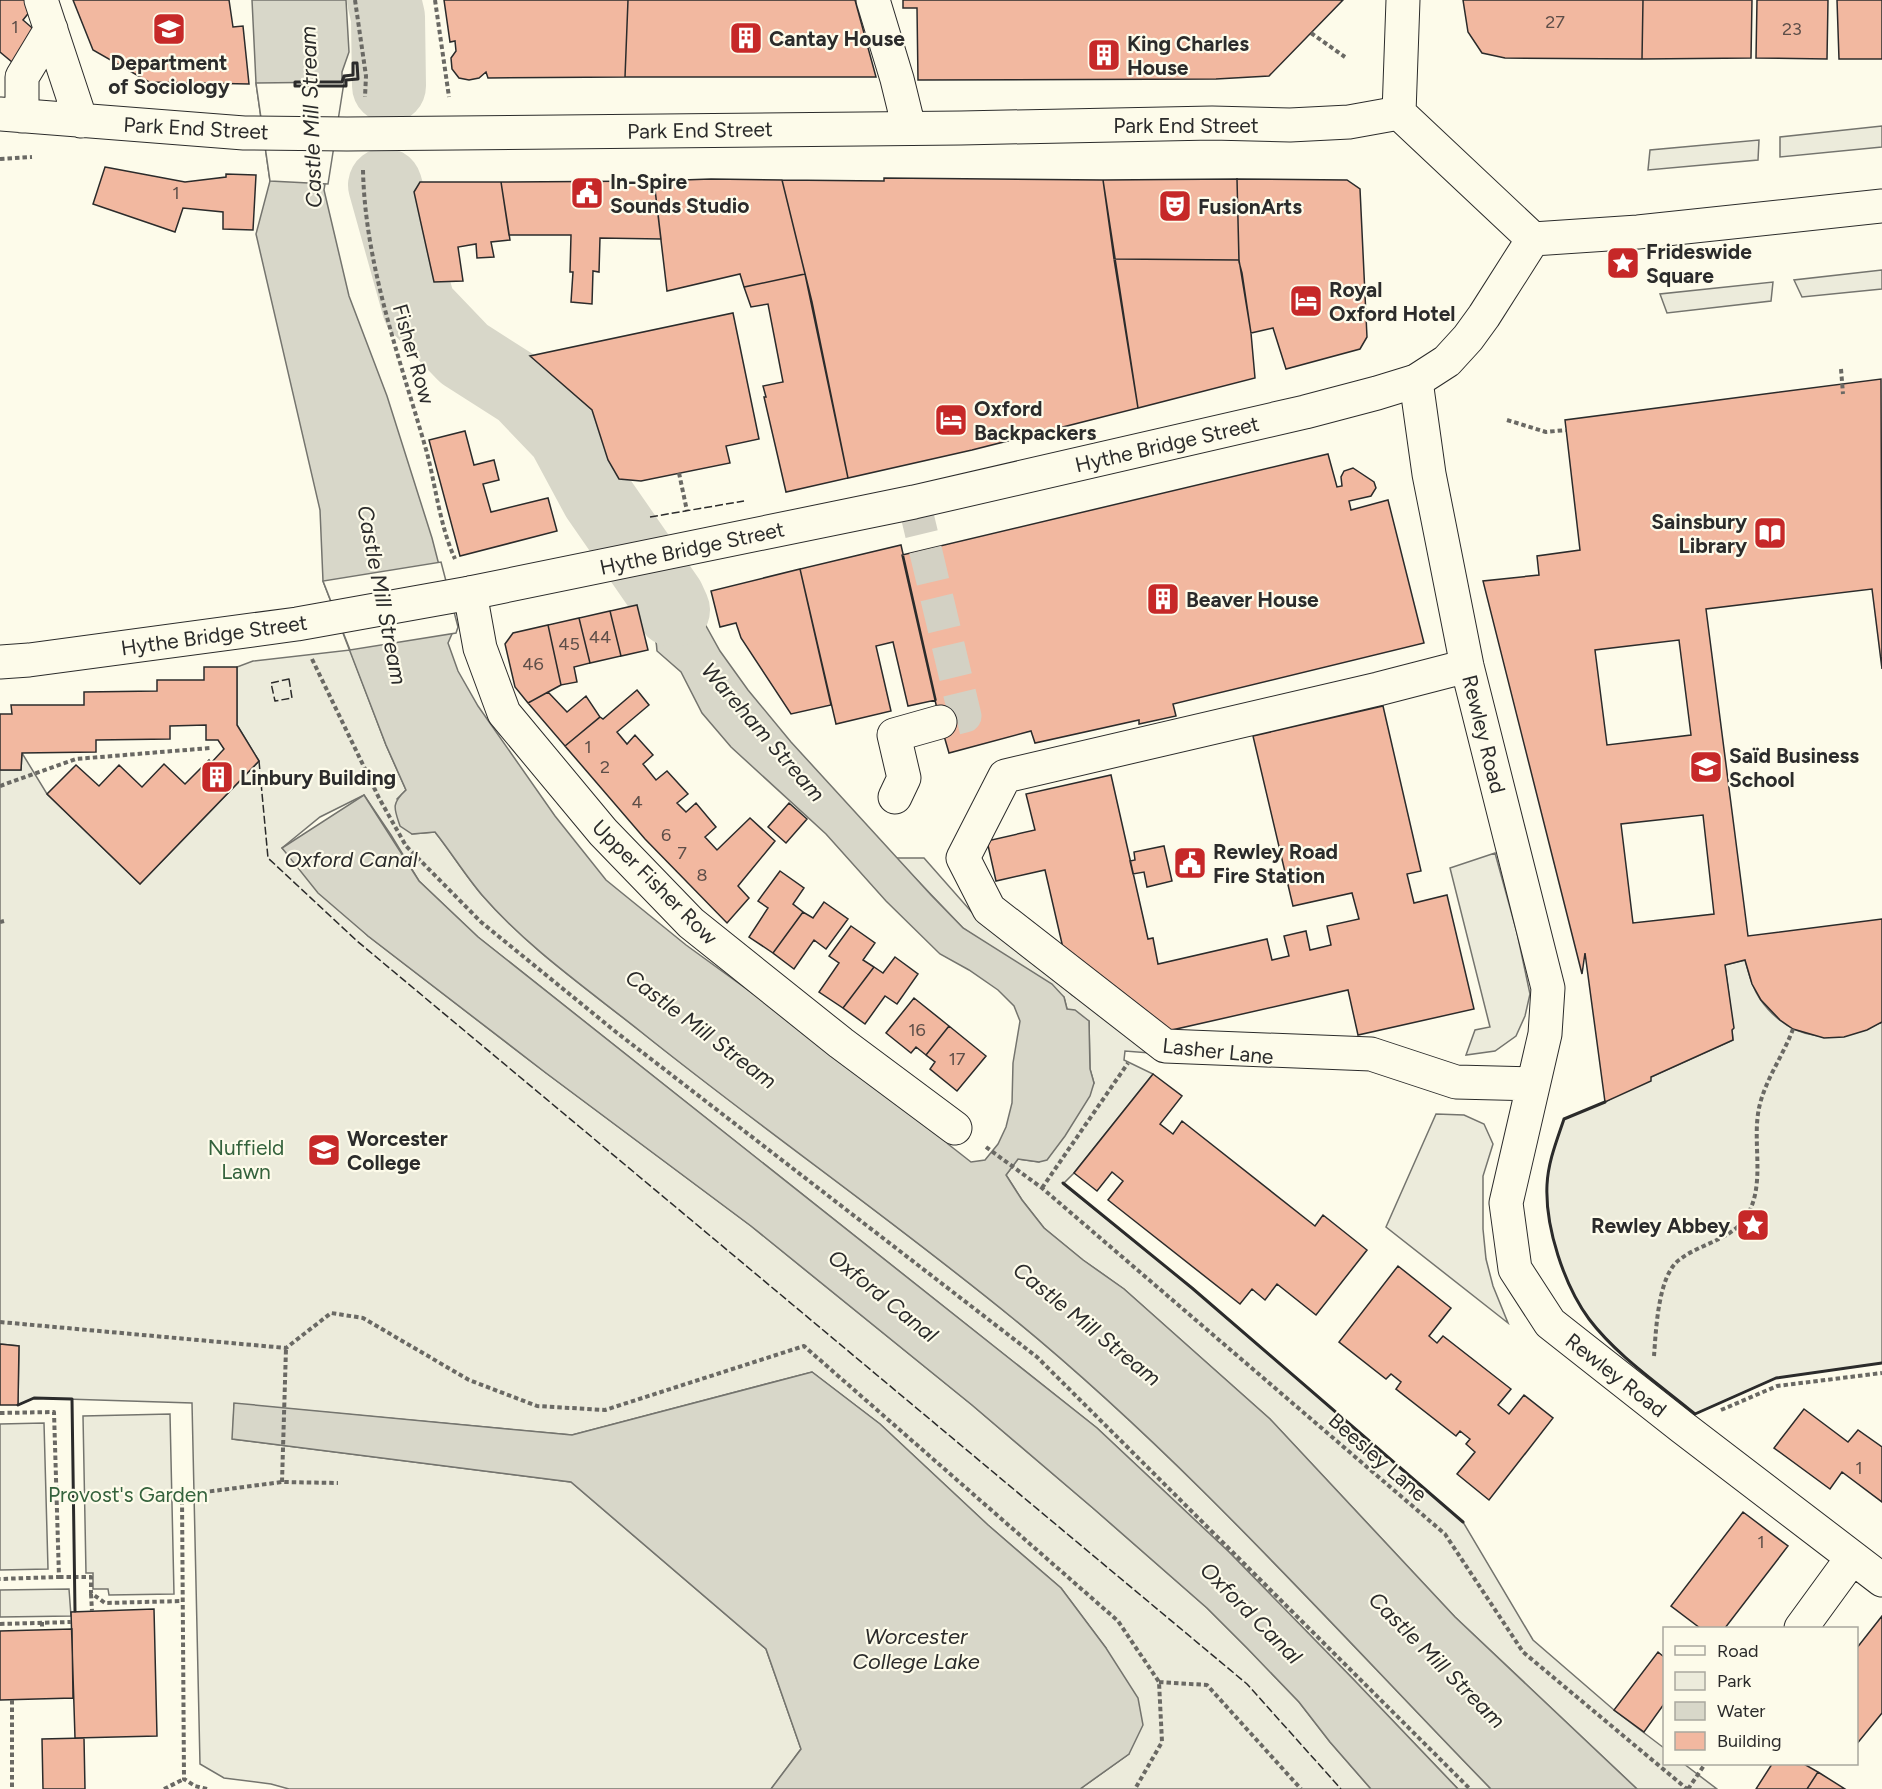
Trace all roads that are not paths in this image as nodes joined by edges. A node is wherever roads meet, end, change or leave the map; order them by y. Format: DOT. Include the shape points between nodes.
graph roads {
  1 [pos="873,0"];
  2 [pos="1403,0"];
  3 [pos="46,14"];
  4 [pos="1399,113"];
  5 [pos="11,115"];
  6 [pos="81,122"];
  7 [pos="909,128"];
  8 [pos="1882,206"];
  9 [pos="1533,239"];
  10 [pos="1416,381"];
  11 [pos="467,594"];
  12 [pos="0,662"];
  13 [pos="1467,666"];
  14 [pos="940,722"];
  15 [pos="895,797"];
  16 [pos="1533,1084"];
  17 [pos="955,1128"];
  18 [pos="1852,1558"];
  19 [pos="1882,1580"];
  20 [pos="1802,1627"];
  1 -- 7 [label="street"];
  2 -- 4 [label="street"];
  3 -- 5 [label="street"];
  3 -- 6 [label="street"];
  4 -- 7 [label="street, Park End Street" via="1349,122 1290,125"];
  4 -- 9 [label="street"];
  5 -- 6 [label="street, Park End Street"];
  6 -- 7 [label="street, Park End Street" via="244,133 347,134"];
  8 -- 9 [label="street"];
  9 -- 10 [label="street" via="1468,338 1447,361"];
  10 -- 11 [label="street, Hythe Bridge Street" via="1305,412 914,502"];
  10 -- 13 [label="street, Rewley Road" via="1429,474"];
  11 -- 12 [label="street, Hythe Bridge Street" via="309,622"];
  11 -- 17 [label="street, Upper Fisher Row" via="480,648 504,713 603,832 691,923"];
  13 -- 16 [label="street, Rewley Road" via="1548,988 1545,1034"];
  13 -- 16 [label="street" via="1005,776 963,858 989,909 1165,1046 1371,1054 1456,1082"];
  14 -- 15 [label="street" via="894,735 904,778"];
  16 -- 18 [label="street, Rewley Road" via="1506,1203 1515,1269 1550,1323"];
  18 -- 19 [label="street, Rewley Road"];
  18 -- 20 [label="street"];
}
